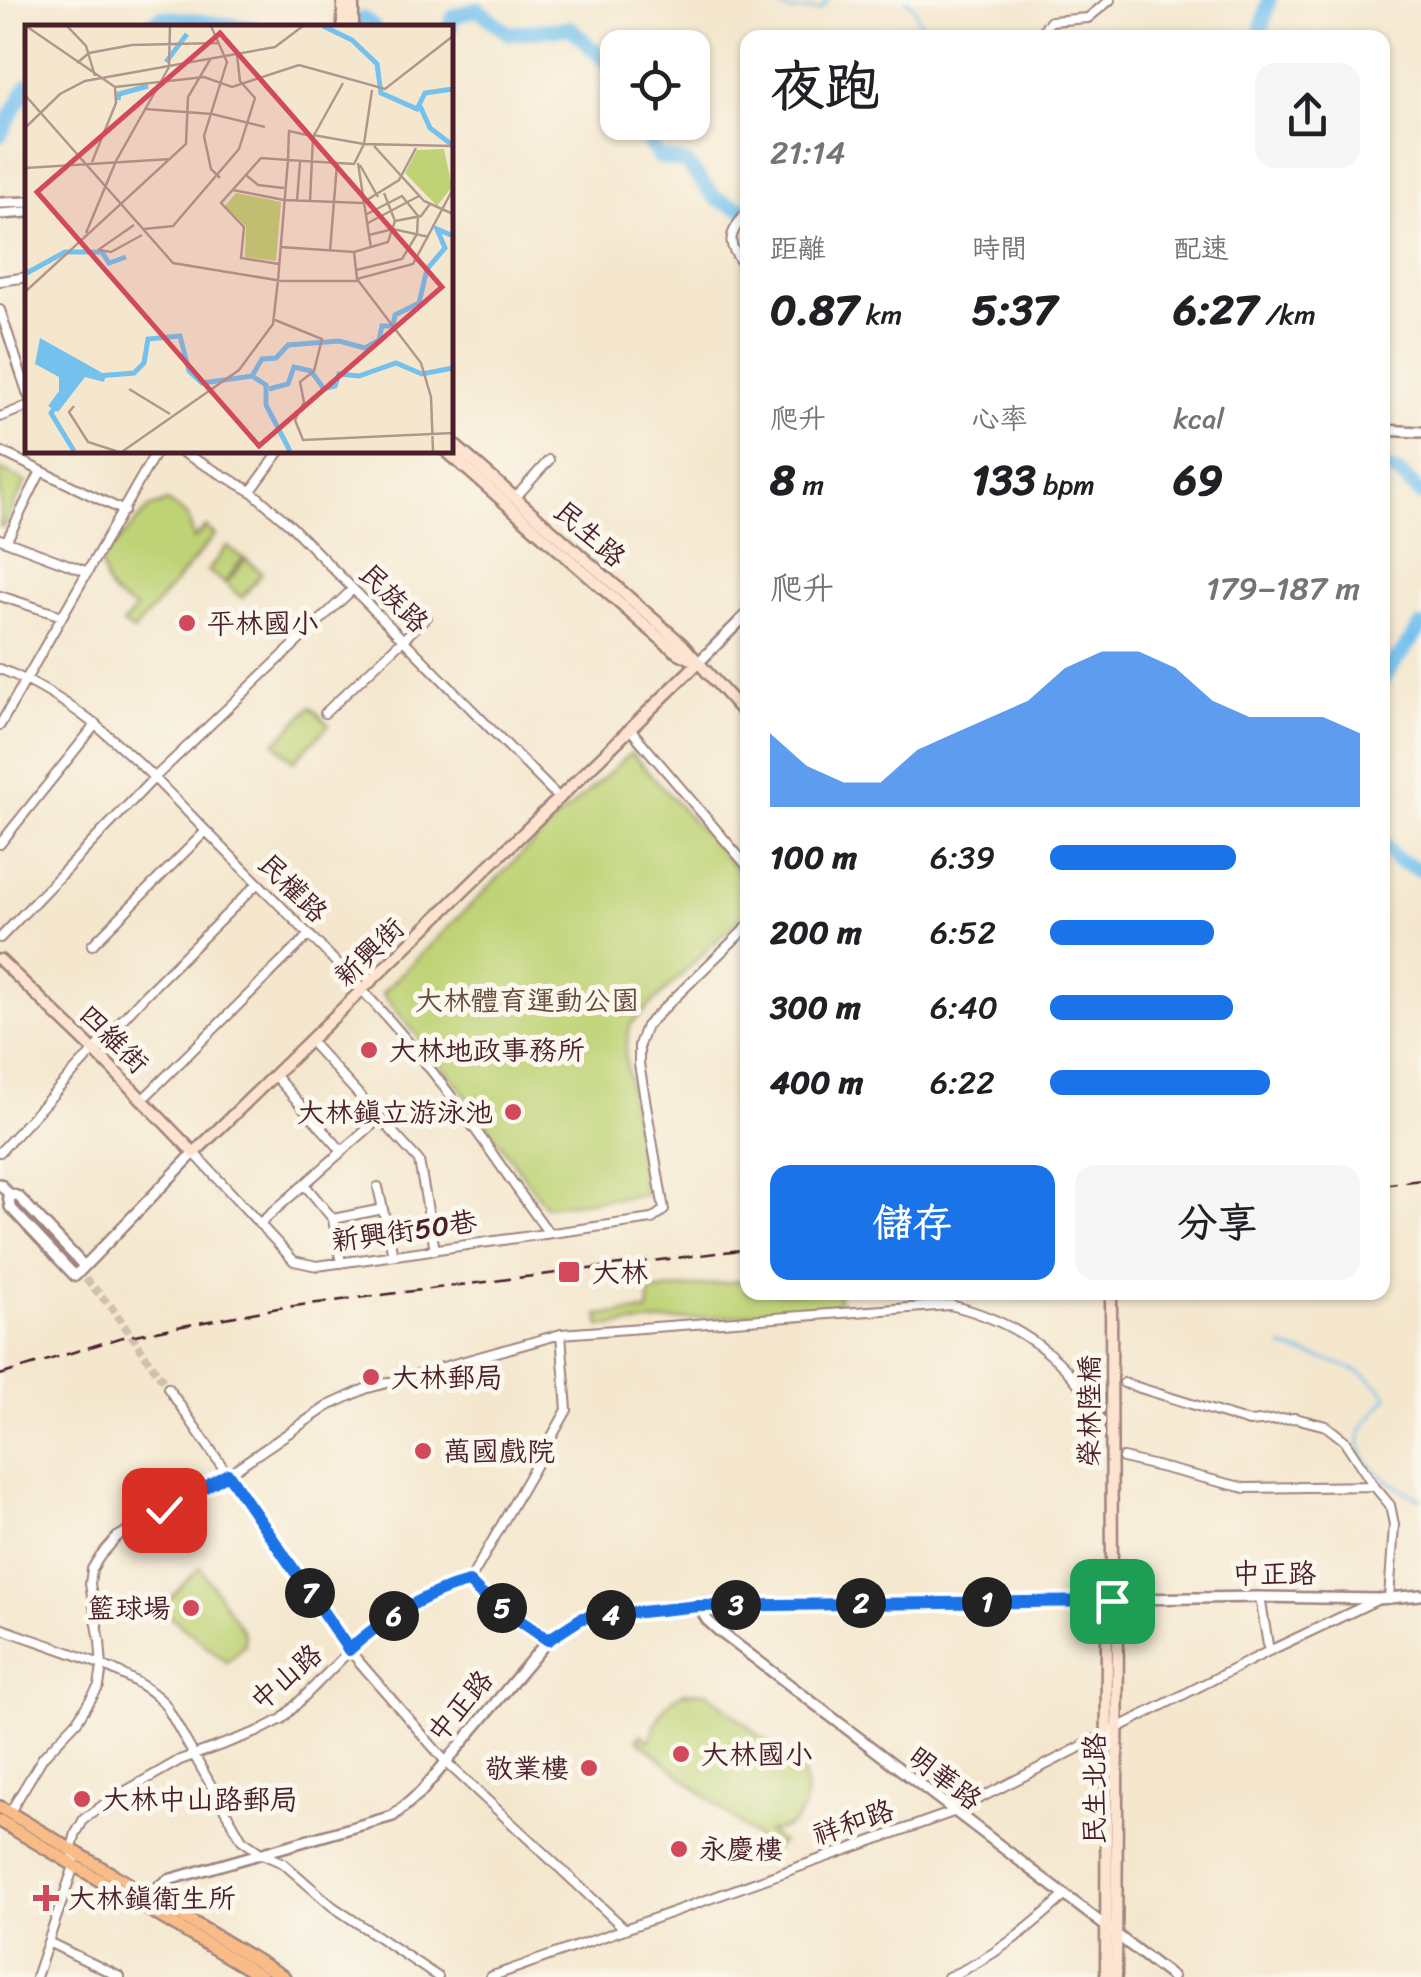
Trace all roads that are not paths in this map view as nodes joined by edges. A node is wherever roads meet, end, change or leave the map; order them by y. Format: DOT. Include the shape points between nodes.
graph roads {
  1 [pos="354,0"];
  2 [pos="1110,0"];
  3 [pos="353,25"];
  4 [pos="1043,30"];
  5 [pos="25,202"];
  6 [pos="0,203"];
  7 [pos="25,212"];
  8 [pos="0,214"];
  9 [pos="740,220"];
  10 [pos="740,260"];
  11 [pos="25,277"];
  12 [pos="0,281"];
  13 [pos="0,310"];
  14 [pos="25,386"];
  15 [pos="25,407"];
  16 [pos="0,418"];
  17 [pos="1390,430"];
  18 [pos="1421,432"];
  19 [pos="452,443"];
  20 [pos="0,451"];
  21 [pos="156,452"];
  22 [pos="182,452"];
  23 [pos="202,452"];
  24 [pos="280,452"];
  25 [pos="447,452"];
  26 [pos="198,460"];
  27 [pos="549,460"];
  28 [pos="40,471"];
  29 [pos="252,492"];
  30 [pos="516,498"];
  31 [pos="124,510"];
  32 [pos="3,539"];
  33 [pos="88,572"];
  34 [pos="353,589"];
  35 [pos="0,596"];
  36 [pos="62,616"];
  37 [pos="427,617"];
  38 [pos="740,621"];
  39 [pos="404,639"];
  40 [pos="698,663"];
  41 [pos="0,669"];
  42 [pos="28,680"];
  43 [pos="740,709"];
  44 [pos="325,713"];
  45 [pos="96,724"];
  46 [pos="0,726"];
  47 [pos="631,730"];
  48 [pos="154,778"];
  49 [pos="560,798"];
  50 [pos="206,831"];
  51 [pos="0,844"];
  52 [pos="740,858"];
  53 [pos="258,884"];
  54 [pos="740,934"];
  55 [pos="309,936"];
  56 [pos="0,938"];
  57 [pos="92,946"];
  58 [pos="0,962"];
  59 [pos="362,990"];
  60 [pos="310,1041"];
  61 [pos="95,1051"];
  62 [pos="274,1075"];
  63 [pos="142,1099"];
  64 [pos="380,1118"];
  65 [pos="342,1151"];
  66 [pos="0,1152"];
  67 [pos="194,1153"];
  68 [pos="0,1184"];
  69 [pos="304,1184"];
  70 [pos="378,1187"];
  71 [pos="11,1196"];
  72 [pos="383,1209"];
  73 [pos="333,1219"];
  74 [pos="259,1224"];
  75 [pos="548,1232"];
  76 [pos="435,1250"];
  77 [pos="393,1255"];
  78 [pos="341,1263"];
  79 [pos="84,1266"];
  80 [pos="1111,1300"];
  81 [pos="561,1334"];
  82 [pos="1124,1383"];
  83 [pos="168,1388"];
  84 [pos="1100,1420"];
  85 [pos="1124,1458"];
  86 [pos="228,1474"];
  87 [pos="1374,1486"];
  88 [pos="1112,1530"];
  89 [pos="469,1582"];
  90 [pos="1421,1595"];
  91 [pos="1260,1597"];
  92 [pos="1384,1599"];
  93 [pos="1112,1601"];
  94 [pos="699,1606"];
  95 [pos="0,1628"];
  96 [pos="548,1640"];
  97 [pos="349,1650"];
  98 [pos="1269,1651"];
  99 [pos="102,1667"];
  100 [pos="1111,1730"];
  101 [pos="194,1756"];
  102 [pos="446,1762"];
  103 [pos="953,1812"];
  104 [pos="3,1813"];
  105 [pos="72,1848"];
  106 [pos="262,1854"];
  107 [pos="74,1863"];
  108 [pos="1063,1897"];
  109 [pos="144,1898"];
  110 [pos="626,1929"];
  111 [pos="1106,1929"];
  112 [pos="1117,1937"];
  113 [pos="48,1942"];
  114 [pos="261,1972"];
  115 [pos="36,1977"];
  116 [pos="120,1977"];
  117 [pos="284,1977"];
  118 [pos="438,1977"];
  119 [pos="490,1977"];
  120 [pos="948,1977"];
  121 [pos="1106,1977"];
  122 [pos="1116,1977"];
  123 [pos="1172,1977"];
  1 -- 3 [label="main road"];
  2 -- 4 [label="street" via="1088,18 1051,22"];
  5 -- 6 [label="street"];
  7 -- 8 [label="street"];
  9 -- 10 [label="street" via="730,246"];
  11 -- 12 [label="street"];
  13 -- 14 [label="street"];
  15 -- 16 [label="street"];
  17 -- 18 [label="street"];
  19 -- 30 [label="main road, 民生路"];
  20 -- 28 [label="street"];
  21 -- 31 [label="street"];
  22 -- 26 [label="street, 民族路"];
  23 -- 26 [label="street"];
  24 -- 29 [label="street"];
  25 -- 40 [label="main road, 民生路" via="653,632"];
  26 -- 29 [label="street, 民族路"];
  27 -- 30 [label="street"];
  28 -- 31 [label="street"];
  28 -- 32 [label="street"];
  29 -- 34 [label="street, 民族路"];
  30 -- 40 [label="main road, 民生路"];
  31 -- 33 [label="street"];
  32 -- 33 [label="street"];
  33 -- 36 [label="street"];
  34 -- 39 [label="street, 民族路"];
  34 -- 48 [label="street"];
  35 -- 36 [label="street"];
  36 -- 42 [label="street"];
  37 -- 39 [label="street"];
  38 -- 40 [label="street"];
  39 -- 44 [label="street"];
  39 -- 49 [label="street, 民族路"];
  40 -- 43 [label="main road, 民生路"];
  40 -- 47 [label="main road, 新興街"];
  41 -- 42 [label="street, 民權路"];
  42 -- 45 [label="street, 民權路"];
  42 -- 46 [label="street"];
  45 -- 48 [label="street, 民權路"];
  45 -- 51 [label="street"];
  47 -- 49 [label="main road, 新興街"];
  47 -- 52 [label="street"];
  48 -- 50 [label="street, 民權路"];
  48 -- 56 [label="street"];
  49 -- 59 [label="main road, 新興街"];
  50 -- 53 [label="street, 民權路"];
  50 -- 57 [label="street"];
  53 -- 55 [label="street, 民權路"];
  53 -- 61 [label="street"];
  54 -- 75 [label="street, 新興街50巷" via="646,1026 639,1045 664,1210 652,1219"];
  55 -- 59 [label="street, 民權路"];
  55 -- 63 [label="street"];
  58 -- 61 [label="main road, 四維街"];
  59 -- 60 [label="main road, 新興街"];
  59 -- 75 [label="street, 民權路" via="427,1066"];
  60 -- 62 [label="main road, 新興街"];
  60 -- 64 [label="street"];
  61 -- 63 [label="main road, 四維街"];
  61 -- 66 [label="street"];
  62 -- 65 [label="street"];
  62 -- 67 [label="main road, 新興街"];
  63 -- 67 [label="main road, 四維街"];
  64 -- 65 [label="street"];
  64 -- 76 [label="street" via="419,1161"];
  65 -- 69 [label="street"];
  67 -- 74 [label="street, 新興街50巷"];
  67 -- 79 [label="street, 新興街"];
  68 -- 71 [label="street"];
  69 -- 73 [label="street"];
  69 -- 74 [label="street"];
  70 -- 72 [label="street"];
  71 -- 79 [label="street"];
  71 -- 79 [label="street, 新興街" via="10,1207 75,1276"];
  72 -- 73 [label="street"];
  72 -- 77 [label="street"];
  73 -- 78 [label="street"];
  74 -- 78 [label="street, 新興街50巷" via="294,1261"];
  75 -- 76 [label="street, 新興街50巷"];
  76 -- 77 [label="street, 新興街50巷"];
  77 -- 78 [label="street, 新興街50巷"];
  80 -- 88 [label="main road, 榮林陸橋"];
  81 -- 84 [label="street" via="950,1305 985,1313 1042,1347 1076,1379"];
  81 -- 86 [label="street" via="366,1389 328,1406"];
  81 -- 89 [label="street" via="567,1410"];
  82 -- 87 [label="street" via="1249,1422 1294,1418 1326,1426 1344,1440"];
  83 -- 86 [label="street"];
  85 -- 87 [label="street" via="1245,1488"];
  86 -- 97 [label="street"];
  86 -- 99 [label="street" via="117,1537 100,1556 90,1584"];
  87 -- 92 [label="street" via="1390,1504 1394,1525"];
  88 -- 93 [label="main road, 民生北路"];
  89 -- 96 [label="street"];
  89 -- 97 [label="street, 中山路" via="402,1612"];
  90 -- 92 [label="street, 中正路"];
  91 -- 92 [label="street, 中正路"];
  91 -- 93 [label="street, 中正路"];
  91 -- 98 [label="street"];
  92 -- 98 [label="street, 祥和路"];
  93 -- 94 [label="street, 中正路"];
  93 -- 100 [label="main road, 民生北路" via="1106,1624"];
  94 -- 96 [label="street, 中正路" via="582,1618"];
  94 -- 103 [label="street, 明華路" via="719,1632"];
  95 -- 99 [label="street"];
  96 -- 102 [label="street, 中正路"];
  97 -- 101 [label="street, 中山路" via="282,1718"];
  97 -- 102 [label="street"];
  98 -- 100 [label="street, 祥和路"];
  99 -- 101 [label="street" via="154,1692"];
  99 -- 104 [label="street" via="93,1699"];
  100 -- 103 [label="street, 祥和路"];
  100 -- 111 [label="main road, 民生北路"];
  100 -- 112 [label="main road, 民生北路"];
  101 -- 105 [label="street, 中山路" via="152,1774 84,1819"];
  101 -- 106 [label="street" via="242,1840"];
  102 -- 106 [label="street, 中正路" via="393,1816"];
  102 -- 110 [label="street"];
  103 -- 108 [label="street, 明華路"];
  103 -- 110 [label="street, 祥和路"];
  104 -- 105 [label="main road"];
  104 -- 107 [label="main road"];
  105 -- 107 [label="street"];
  105 -- 109 [label="main road"];
  106 -- 109 [label="street, 中正路" via="168,1880"];
  106 -- 118 [label="street"];
  107 -- 109 [label="main road"];
  107 -- 113 [label="street"];
  108 -- 111 [label="street, 明華路"];
  108 -- 120 [label="street" via="1008,1944"];
  109 -- 114 [label="main road"];
  110 -- 119 [label="street, 祥和路"];
  111 -- 112 [label="street, 明華路"];
  111 -- 121 [label="main road, 民生北路"];
  112 -- 122 [label="main road, 民生北路"];
  112 -- 123 [label="street, 明華路"];
  113 -- 115 [label="street"];
  113 -- 116 [label="street"];
  114 -- 117 [label="main road"];
}
